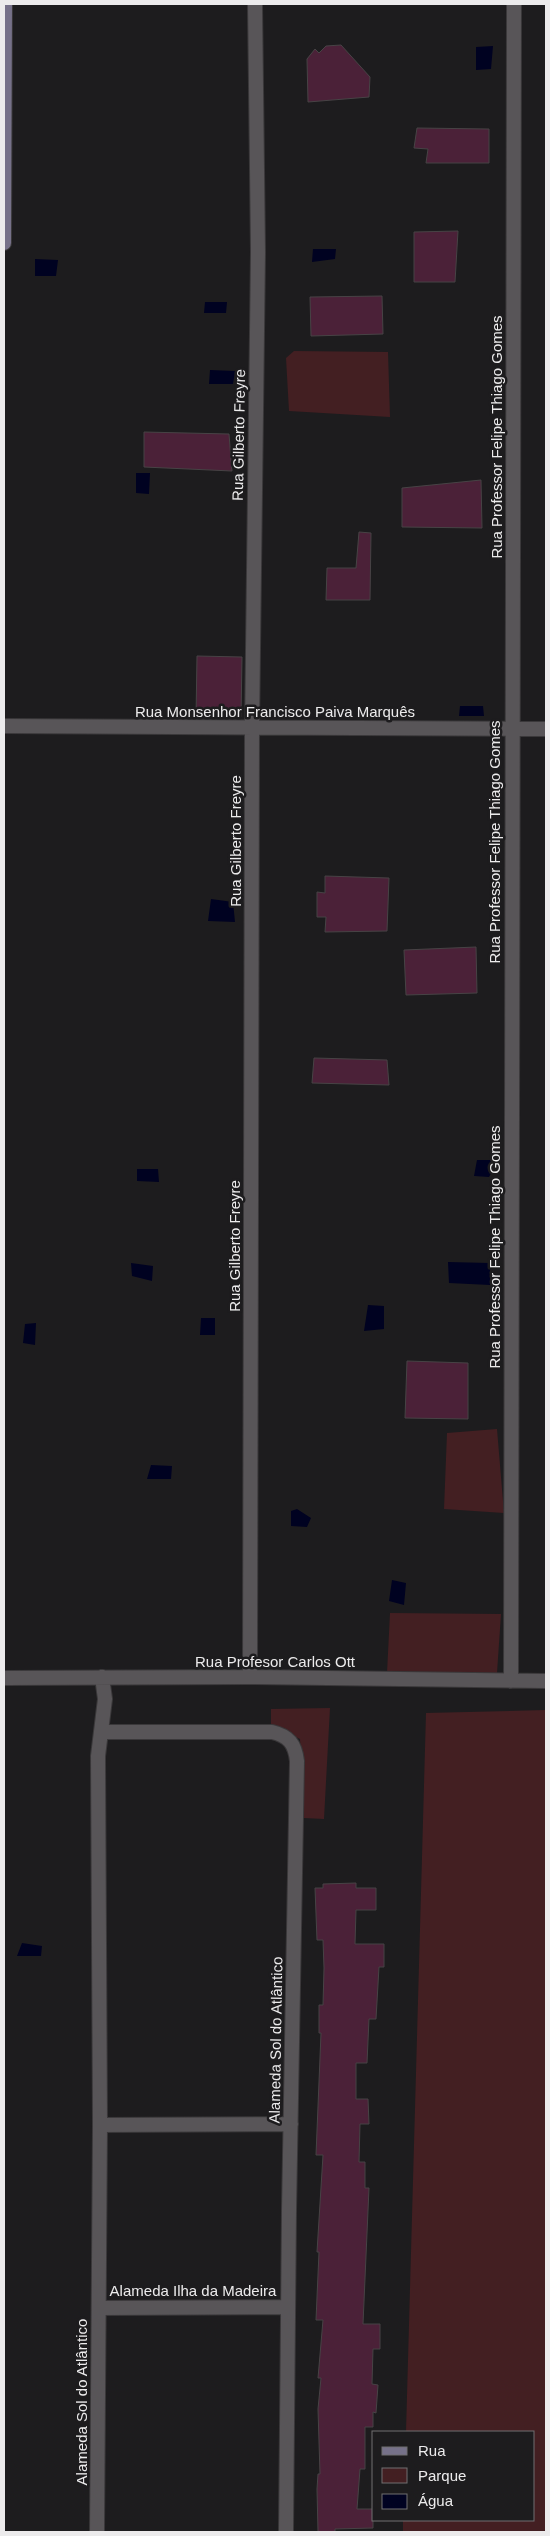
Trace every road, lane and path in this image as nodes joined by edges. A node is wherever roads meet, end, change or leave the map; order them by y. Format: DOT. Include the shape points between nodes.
graph roads {
  1 [pos="5,4"];
  2 [pos="256,4"];
  3 [pos="514,4"];
  4 [pos="4,243"];
  5 [pos="4,726"];
  6 [pos="252,728"];
  7 [pos="512,729"];
  8 [pos="546,729"];
  9 [pos="102,1677"];
  10 [pos="250,1677"];
  11 [pos="4,1678"];
  12 [pos="511,1681"];
  13 [pos="546,1681"];
  14 [pos="102,1732"];
  15 [pos="291,2124"];
  16 [pos="100,2125"];
  17 [pos="288,2307"];
  18 [pos="98,2308"];
  19 [pos="97,2532"];
  20 [pos="286,2532"];
  1 -- 4 [label="main road"];
  2 -- 6 [label="street, Rua Gilberto Freyre" via="258,252"];
  3 -- 7 [label="street, Rua Professor Felipe Thiago Gomes"];
  5 -- 6 [label="street, Rua Monsenhor Francisco Paiva Marquês"];
  6 -- 7 [label="street, Rua Monsenhor Francisco Paiva Marquês"];
  6 -- 10 [label="street, Rua Gilberto Freyre"];
  7 -- 8 [label="street, Rua Monsenhor Francisco Paiva Marquês"];
  7 -- 12 [label="street, Rua Professor Felipe Thiago Gomes"];
  9 -- 10 [label="street, Rua Profesor Carlos Ott"];
  9 -- 11 [label="street, Rua Profesor Carlos Ott"];
  9 -- 14 [label="street, Alameda Sol do Atlântico" via="105,1699"];
  10 -- 12 [label="street, Rua Profesor Carlos Ott"];
  12 -- 13 [label="street, Rua Profesor Carlos Ott"];
  14 -- 15 [label="street, Alameda Sol do Atlântico" via="272,1732 291,1741 297,1761"];
  14 -- 16 [label="street, Alameda Sol do Atlântico" via="98,1756"];
  15 -- 16 [label="street"];
  15 -- 17 [label="street, Alameda Sol do Atlântico"];
  16 -- 18 [label="street, Alameda Sol do Atlântico"];
  17 -- 18 [label="street, Alameda Ilha da Madeira"];
  17 -- 20 [label="street, Alameda Sol do Atlântico"];
  18 -- 19 [label="street, Alameda Sol do Atlântico"];
}
